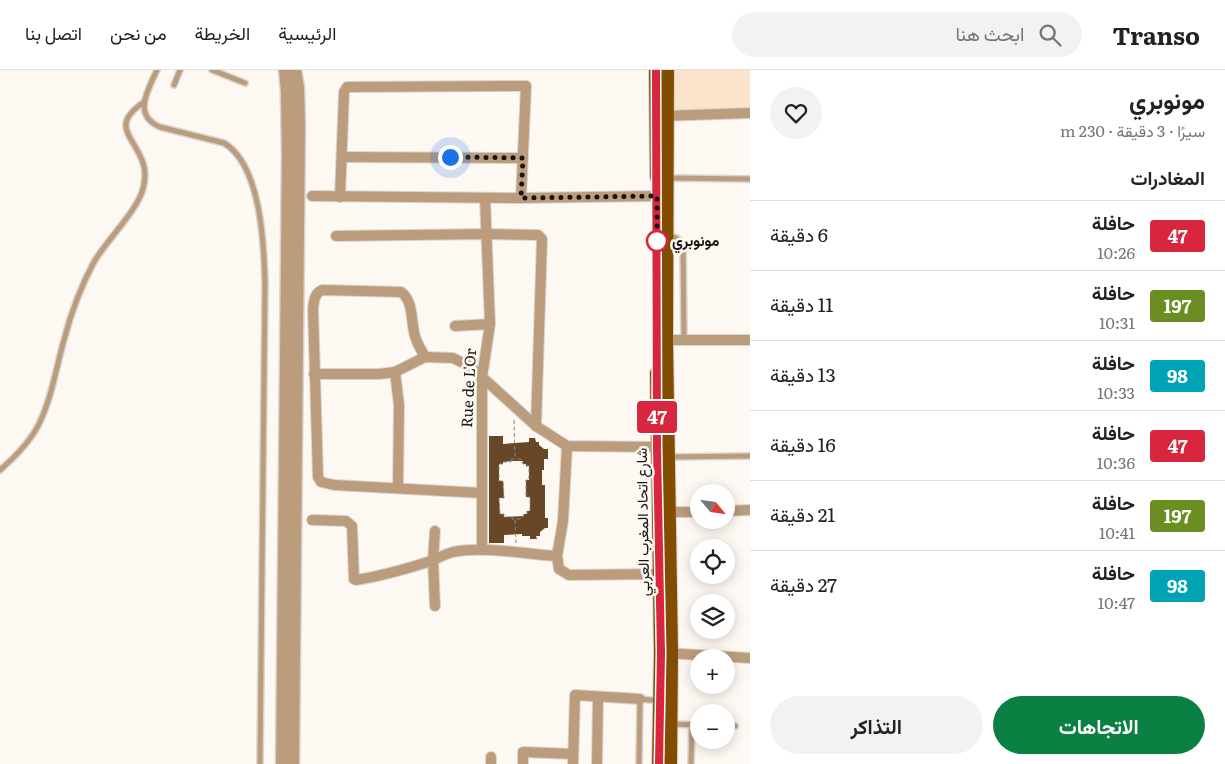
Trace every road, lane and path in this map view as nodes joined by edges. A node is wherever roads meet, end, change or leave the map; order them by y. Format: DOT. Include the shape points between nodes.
graph roads {
  1 [pos="157,70"];
  2 [pos="180,70"];
  3 [pos="212,70"];
  4 [pos="285,70"];
  5 [pos="295,70"];
  6 [pos="656,70"];
  7 [pos="667,70"];
  8 [pos="245,83"];
  9 [pos="174,85"];
  10 [pos="144,102"];
  11 [pos="750,113"];
  12 [pos="662,116"];
  13 [pos="342,157"];
  14 [pos="523,158"];
  15 [pos="666,178"];
  16 [pos="750,179"];
  17 [pos="312,196"];
  18 [pos="657,196"];
  19 [pos="340,197"];
  20 [pos="484,198"];
  21 [pos="521,198"];
  22 [pos="486,234"];
  23 [pos="666,234"];
  24 [pos="336,236"];
  25 [pos="490,324"];
  26 [pos="455,326"];
  27 [pos="666,340"];
  28 [pos="684,340"];
  29 [pos="750,340"];
  30 [pos="426,358"];
  31 [pos="395,372"];
  32 [pos="314,374"];
  33 [pos="482,377"];
  34 [pos="514,407"];
  35 [pos="536,426"];
  36 [pos="567,446"];
  37 [pos="663,452"];
  38 [pos="750,456"];
  39 [pos="515,459"];
  40 [pos="0,470"];
  41 [pos="398,488"];
  42 [pos="482,493"];
  43 [pos="750,510"];
  44 [pos="735,511"];
  45 [pos="669,512"];
  46 [pos="690,512"];
  47 [pos="516,519"];
  48 [pos="312,520"];
  49 [pos="436,531"];
  50 [pos="482,550"];
  51 [pos="516,553"];
  52 [pos="557,556"];
  53 [pos="433,560"];
  54 [pos="660,574"];
  55 [pos="435,606"];
  56 [pos="666,653"];
  57 [pos="750,658"];
  58 [pos="598,697"];
  59 [pos="640,700"];
  60 [pos="660,701"];
  61 [pos="670,724"];
  62 [pos="690,725"];
  63 [pos="691,749"];
  64 [pos="573,759"];
  65 [pos="260,764"];
  66 [pos="282,764"];
  67 [pos="293,764"];
  68 [pos="523,764"];
  69 [pos="598,764"];
  70 [pos="639,764"];
  71 [pos="659,764"];
  72 [pos="670,764"];
  73 [pos="691,764"];
  1 -- 10 [label="lane"];
  2 -- 9 [label="lane"];
  3 -- 8 [label="lane"];
  4 -- 66 [label="street" via="288,155"];
  5 -- 67 [label="street" via="299,134"];
  6 -- 12 [label="main road, شارع اتحاد المغرب العربي"];
  7 -- 12 [label="main road, شارع اتحاد المغرب العربي"];
  10 -- 40 [label="lane" via="134,109 126,124 143,163 142,192 95,261 84,283 39,426 24,447"];
  10 -- 65 [label="lane" via="144,110 152,124 232,148 243,163 260,217 265,283"];
  11 -- 12 [label="street"];
  12 -- 15 [label="main road, شارع اتحاد المغرب العربي"];
  12 -- 18 [label="main road, شارع اتحاد المغرب العربي"];
  13 -- 14 [label="street"];
  13 -- 14 [label="street" via="344,92 347,87 526,86"];
  13 -- 19 [label="street"];
  14 -- 21 [label="street"];
  15 -- 16 [label="lane"];
  15 -- 23 [label="main road, شارع اتحاد المغرب العربي"];
  17 -- 19 [label="street"];
  18 -- 21 [label="street"];
  18 -- 37 [label="main road, شارع اتحاد المغرب العربي"];
  19 -- 20 [label="street"];
  20 -- 21 [label="street"];
  20 -- 22 [label="street, Rue de L'Or"];
  22 -- 24 [label="street"];
  22 -- 25 [label="street, Rue de L'Or"];
  22 -- 35 [label="street" via="538,235 542,239"];
  23 -- 27 [label="main road, شارع اتحاد المغرب العربي"];
  23 -- 28 [label="lane" via="683,244"];
  25 -- 26 [label="street"];
  25 -- 33 [label="street, Rue de L'Or"];
  27 -- 28 [label="street"];
  27 -- 37 [label="main road, شارع اتحاد المغرب العربي"];
  28 -- 29 [label="street"];
  30 -- 31 [label="street"];
  30 -- 32 [label="street" via="415,338 407,300 401,292 322,290 315,295 313,309"];
  30 -- 33 [label="street" via="453,358"];
  31 -- 32 [label="street"];
  31 -- 41 [label="street" via="399,412"];
  32 -- 41 [label="street" via="318,476 321,482"];
  33 -- 34 [label="street"];
  33 -- 42 [label="street, Rue de L'Or"];
  34 -- 35 [label="street"];
  34 -- 39 [label="path"];
  35 -- 36 [label="street"];
  36 -- 37 [label="street"];
  36 -- 52 [label="street" via="563,521"];
  37 -- 38 [label="lane"];
  37 -- 45 [label="main road, شارع اتحاد المغرب العربي"];
  37 -- 54 [label="main road, شارع اتحاد المغرب العربي"];
  39 -- 47 [label="path" via="521,459 529,466 526,498 530,498 530,511 522,519"];
  39 -- 47 [label="path" via="499,464 504,498 499,498 500,514"];
  41 -- 42 [label="street"];
  42 -- 50 [label="street, Rue de L'Or"];
  43 -- 44 [label="street"];
  45 -- 46 [label="street"];
  45 -- 56 [label="main road, شارع اتحاد المغرب العربي"];
  47 -- 51 [label="path"];
  48 -- 53 [label="street" via="346,521 352,526 355,580 382,576"];
  49 -- 53 [label="street"];
  50 -- 51 [label="street"];
  50 -- 53 [label="street" via="451,553"];
  51 -- 52 [label="street"];
  52 -- 54 [label="street" via="559,569 569,575"];
  53 -- 55 [label="street"];
  54 -- 56 [label="main road, شارع اتحاد المغرب العربي"];
  56 -- 57 [label="street"];
  56 -- 60 [label="main road, شارع اتحاد المغرب العربي"];
  56 -- 61 [label="main road, شارع اتحاد المغرب العربي"];
  58 -- 59 [label="street"];
  58 -- 64 [label="street" via="576,695"];
  58 -- 69 [label="street"];
  59 -- 60 [label="lane"];
  59 -- 70 [label="lane"];
  60 -- 71 [label="main road, شارع اتحاد المغرب العربي"];
  61 -- 62 [label="lane"];
  61 -- 72 [label="main road, شارع اتحاد المغرب العربي"];
  63 -- 73 [label="lane"];
  64 -- 68 [label="street" via="524,752"];
}
